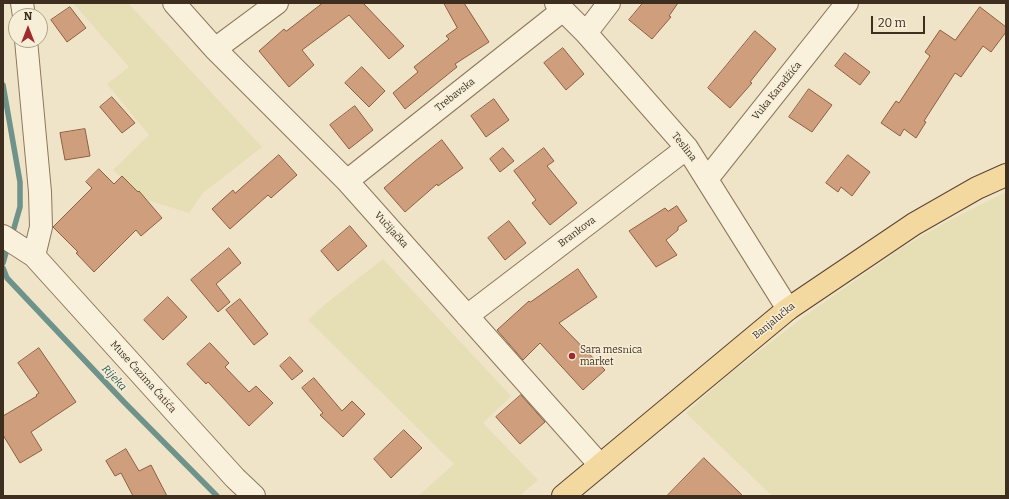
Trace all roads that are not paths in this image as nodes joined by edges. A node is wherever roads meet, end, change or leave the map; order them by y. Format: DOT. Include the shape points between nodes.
graph roads {
  1 [pos="174,3"];
  2 [pos="277,3"];
  3 [pos="609,3"];
  4 [pos="847,3"];
  5 [pos="559,6"];
  6 [pos="586,32"];
  7 [pos="27,48"];
  8 [pos="215,49"];
  9 [pos="687,148"];
  10 [pos="1006,175"];
  11 [pos="707,179"];
  12 [pos="347,181"];
  13 [pos="3,236"];
  14 [pos="29,253"];
  15 [pos="788,309"];
  16 [pos="467,316"];
  17 [pos="600,465"];
  18 [pos="254,496"];
  19 [pos="562,496"];
  1 -- 8 [label="street, Vučijačka"];
  2 -- 8 [label="street"];
  3 -- 6 [label="street"];
  4 -- 11 [label="street, Vuka Karadžića"];
  5 -- 6 [label="street, Teslina"];
  5 -- 12 [label="street, Trebavska"];
  6 -- 9 [label="street, Teslina"];
  7 -- 14 [label="street" via="42,227"];
  8 -- 12 [label="street, Vučijačka"];
  9 -- 11 [label="street, Teslina"];
  9 -- 16 [label="street, Brankova"];
  10 -- 15 [label="main road, Banjalučka" via="977,188 914,224"];
  11 -- 15 [label="street, Teslina"];
  12 -- 16 [label="street, Vučijačka"];
  13 -- 14 [label="street, Muse Ćazima Ćatića"];
  14 -- 18 [label="street, Muse Ćazima Ćatića"];
  15 -- 17 [label="main road, Banjalučka"];
  16 -- 17 [label="street, Vučijačka"];
  17 -- 19 [label="main road, Banjalučka"];
}
